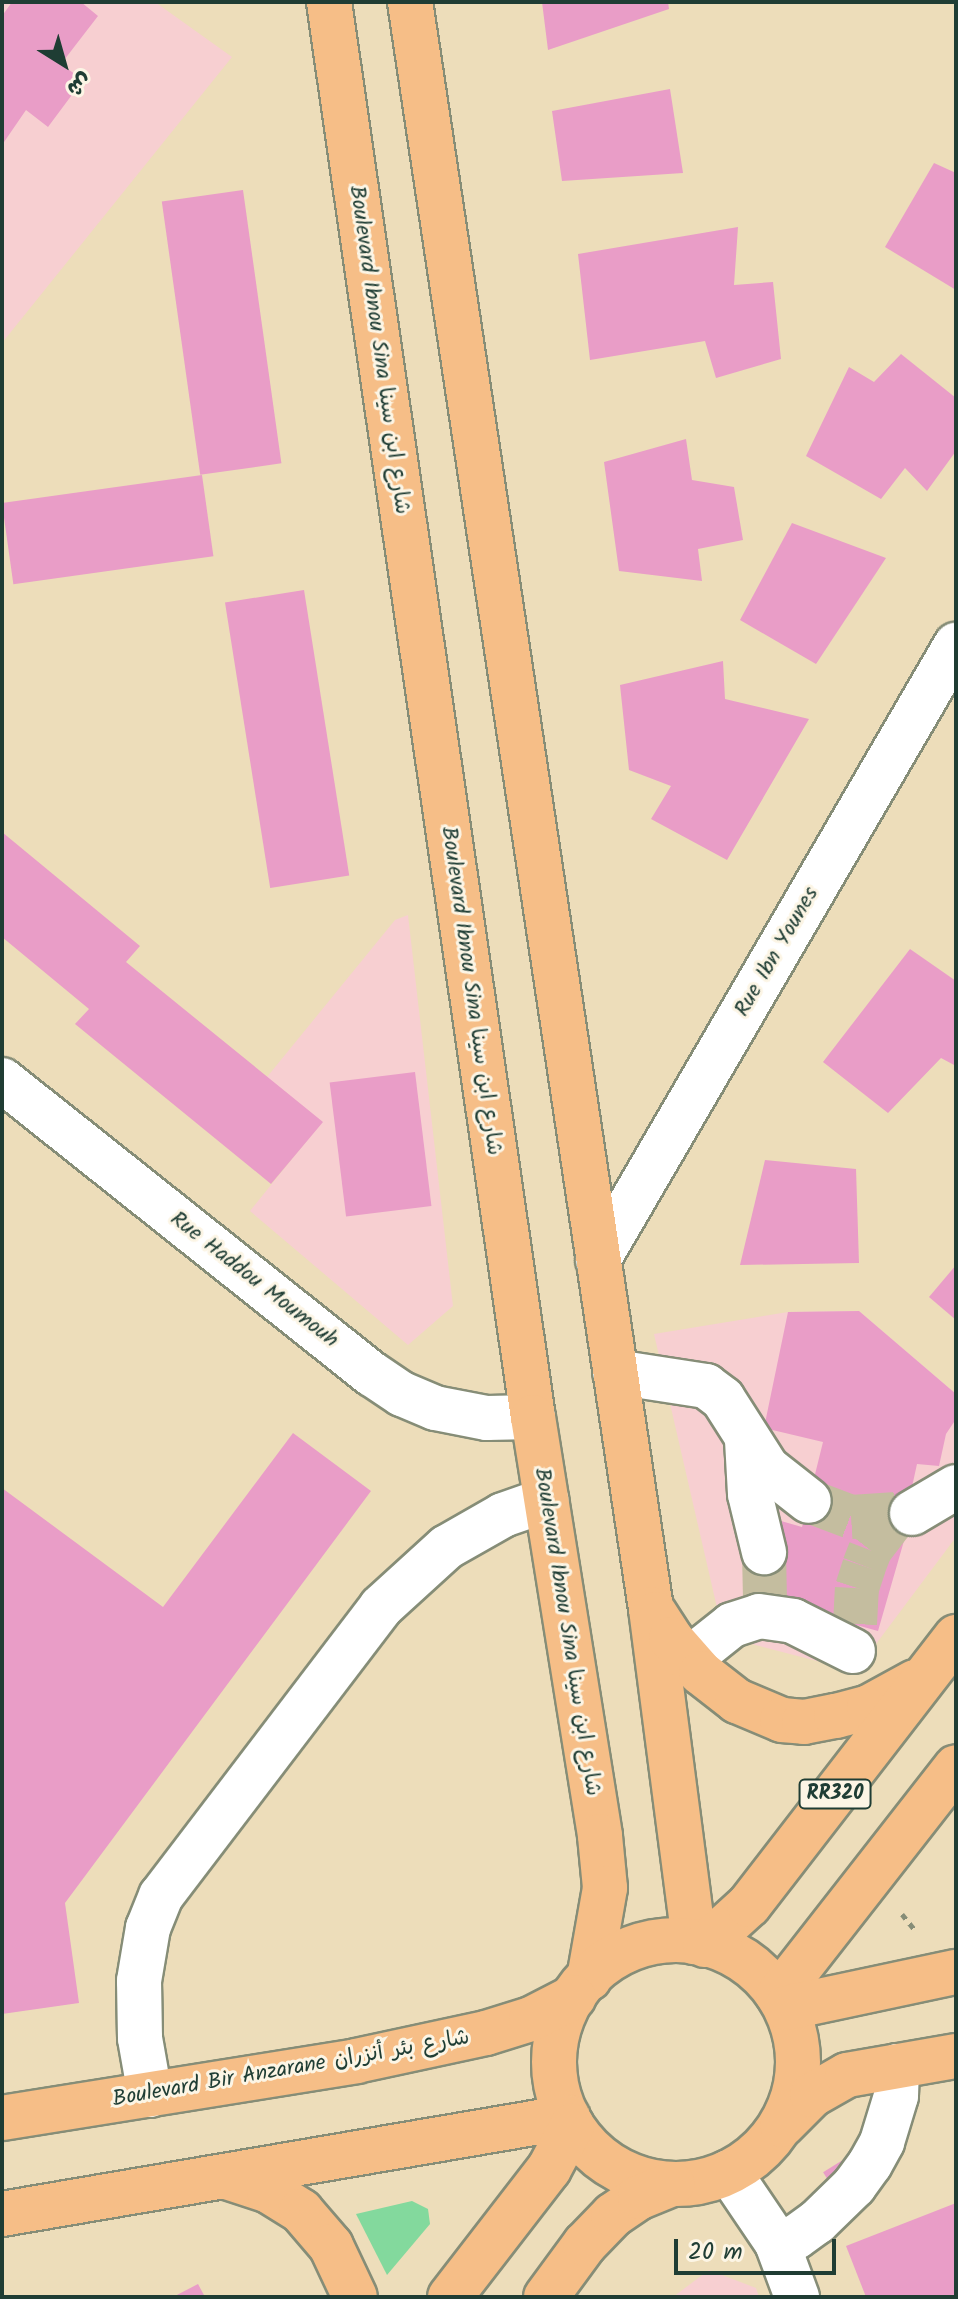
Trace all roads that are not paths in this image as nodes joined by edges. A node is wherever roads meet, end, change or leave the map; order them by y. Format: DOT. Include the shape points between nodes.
graph roads {
  1 [pos="329,2"];
  2 [pos="410,2"];
  3 [pos="956,645"];
  4 [pos="2,1080"];
  5 [pos="598,1260"];
  6 [pos="615,1372"];
  7 [pos="533,1417"];
  8 [pos="747,1440"];
  9 [pos="956,1487"];
  10 [pos="546,1500"];
  11 [pos="809,1501"];
  12 [pos="912,1513"];
  13 [pos="764,1552"];
  14 [pos="651,1609"];
  15 [pos="956,1637"];
  16 [pos="688,1660"];
  17 [pos="925,1677"];
  18 [pos="863,1708"];
  19 [pos="956,1767"];
  20 [pos="700,1943"];
  21 [pos="956,1972"];
  22 [pos="581,1988"];
  23 [pos="782,2002"];
  24 [pos="956,2056"];
  25 [pos="897,2066"];
  26 [pos="150,2095"];
  27 [pos="2,2118"];
  28 [pos="570,2122"];
  29 [pos="778,2129"];
  30 [pos="729,2172"];
  31 [pos="230,2178"];
  32 [pos="672,2184"];
  33 [pos="2,2214"];
  34 [pos="777,2243"];
  35 [pos="355,2297"];
  36 [pos="450,2297"];
  37 [pos="546,2297"];
  38 [pos="797,2297"];
  1 -- 7 [label="main road, Boulevard Ibnou Sina شارع ابن سينا"];
  2 -- 5 [label="main road"];
  3 -- 5 [label="street, Rue Ibn Younes"];
  4 -- 7 [label="street, Rue Haddou Moumouh" via="402,1394 435,1408 487,1418"];
  5 -- 6 [label="main road"];
  6 -- 8 [label="street" via="706,1386 723,1399"];
  6 -- 14 [label="main road"];
  7 -- 10 [label="main road, Boulevard Ibnou Sina شارع ابن سينا"];
  8 -- 11 [label="street" via="767,1468"];
  8 -- 13 [label="street" via="750,1494"];
  9 -- 12 [label="street"];
  10 -- 22 [label="main road, Boulevard Ibnou Sina شارع ابن سينا" via="605,1888"];
  10 -- 26 [label="street" via="503,1515 447,1547 381,1607 161,1896 148,1928 139,1981 140,2038"];
  14 -- 16 [label="main road"];
  14 -- 20 [label="main road"];
  15 -- 17 [label="main road, RR320"];
  16 -- 18 [label="main road" via="737,1701 782,1720 804,1722"];
  16 -- 18 [label="street" via="762,1608 854,1638 854,1673"];
  17 -- 18 [label="main road"];
  17 -- 20 [label="main road, RR320" via="749,1905"];
  19 -- 23 [label="main road"];
  20 -- 22 [label="main road" via="660,1942 630,1950"];
  20 -- 23 [label="main road" via="745,1962"];
  21 -- 23 [label="main road"];
  22 -- 26 [label="main road, Boulevard Bir Anzarane شارع بئر أنزران" via="531,2019 486,2033"];
  22 -- 28 [label="main road" via="560,2026 555,2050 556,2082"];
  23 -- 29 [label="main road" via="797,2047 797,2073 793,2098"];
  24 -- 25 [label="main road"];
  25 -- 29 [label="main road" via="830,2083"];
  25 -- 34 [label="street" via="896,2096 870,2164 817,2222"];
  26 -- 27 [label="main road, Boulevard Bir Anzarane شارع بئر أنزران"];
  28 -- 31 [label="main road"];
  28 -- 32 [label="main road" via="592,2151 617,2169"];
  28 -- 36 [label="main road" via="549,2169"];
  29 -- 30 [label="main road" via="762,2149"];
  30 -- 32 [label="main road"];
  30 -- 34 [label="street"];
  31 -- 33 [label="main road"];
  31 -- 35 [label="main road" via="269,2191 301,2211 331,2246"];
  32 -- 37 [label="main road" via="613,2215"];
  34 -- 38 [label="street"];
}
